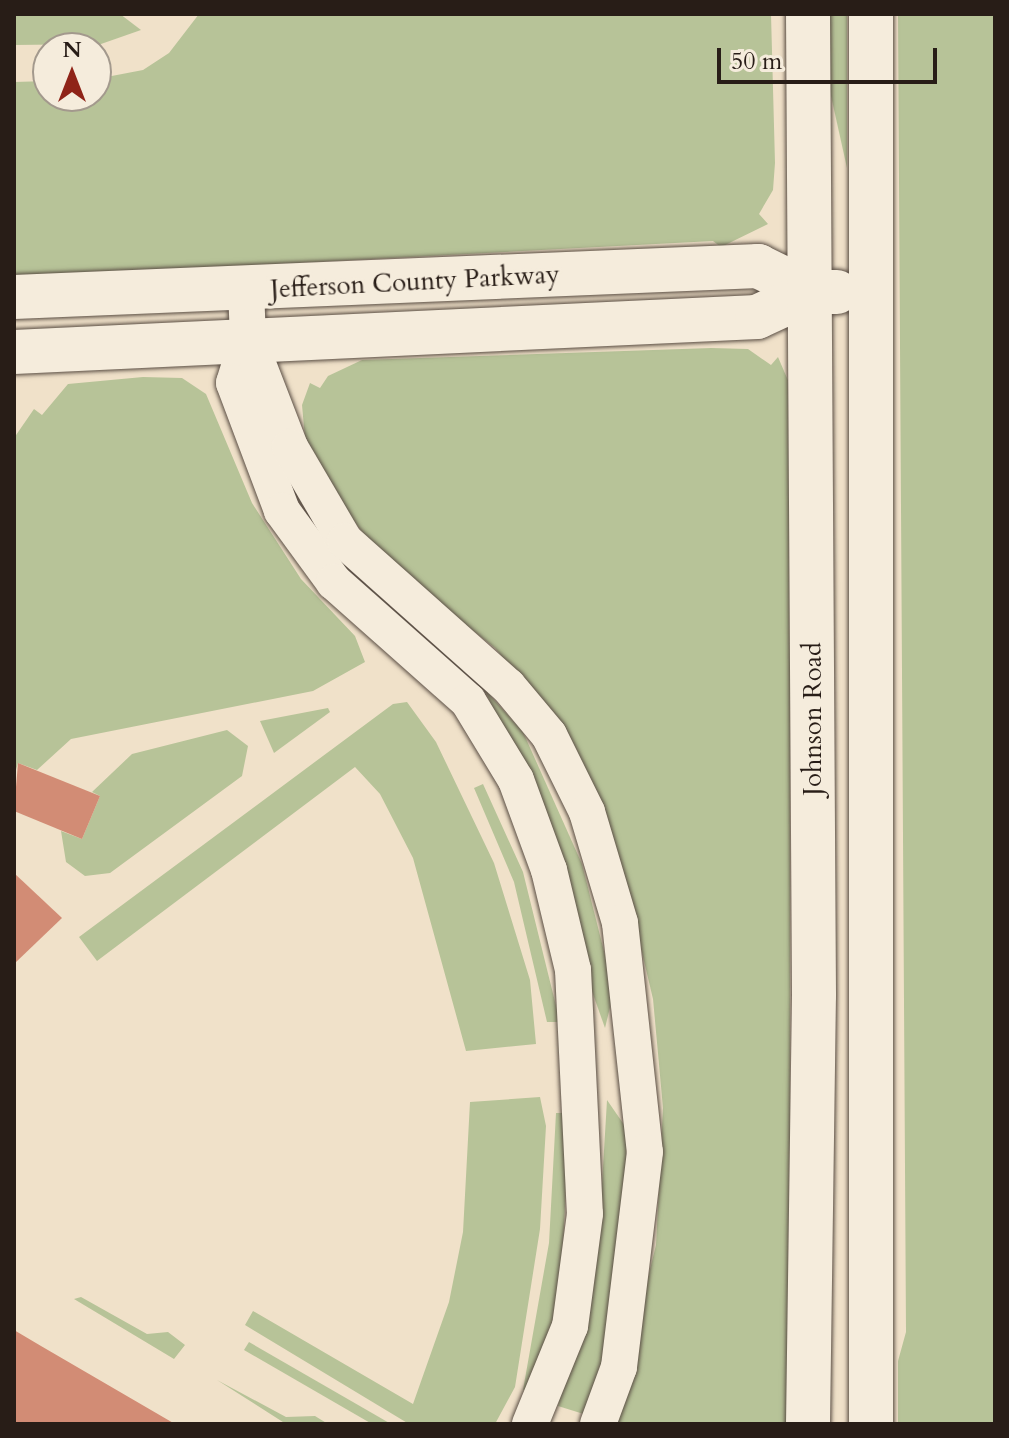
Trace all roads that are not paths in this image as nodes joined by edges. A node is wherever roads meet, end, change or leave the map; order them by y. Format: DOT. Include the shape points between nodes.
graph roads {
  1 [pos="808,14"];
  2 [pos="871,14"];
  3 [pos="246,290"];
  4 [pos="874,291"];
  5 [pos="811,292"];
  6 [pos="14,297"];
  7 [pos="248,338"];
  8 [pos="14,352"];
  9 [pos="432,645"];
  10 [pos="530,1424"];
  11 [pos="598,1424"];
  12 [pos="808,1424"];
  13 [pos="871,1424"];
  1 -- 5 [label="main road, Johnson Road"];
  2 -- 4 [label="main road"];
  3 -- 5 [label="main road, Jefferson County Parkway" via="758,266"];
  3 -- 6 [label="main road, Jefferson County Parkway"];
  3 -- 7 [label="street"];
  4 -- 5 [label="main road, Jefferson County Parkway"];
  4 -- 13 [label="main road"];
  5 -- 7 [label="main road, Jefferson County Parkway" via="757,317"];
  5 -- 12 [label="main road, Johnson Road"];
  7 -- 8 [label="main road, Jefferson County Parkway"];
  7 -- 9 [label="street" via="290,447 345,541"];
  9 -- 10 [label="street" via="516,780 573,970 585,1214 570,1326"];
  9 -- 11 [label="street" via="508,686 549,735 587,812 620,923 645,1152 621,1352"];
}
